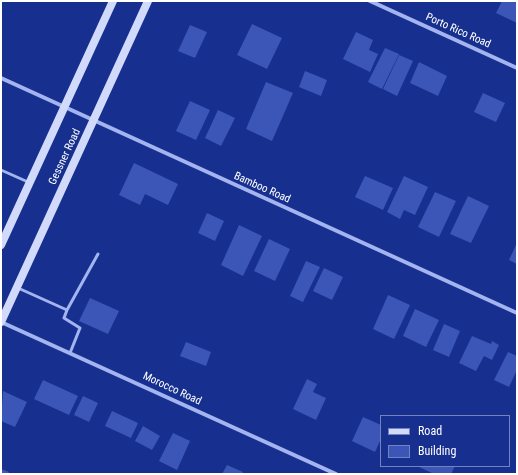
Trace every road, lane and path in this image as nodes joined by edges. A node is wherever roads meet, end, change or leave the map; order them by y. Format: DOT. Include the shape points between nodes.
graph roads {
  1 [pos="113,1"];
  2 [pos="148,1"];
  3 [pos="370,1"];
  4 [pos="517,68"];
  5 [pos="1,78"];
  6 [pos="64,107"];
  7 [pos="93,121"];
  8 [pos="1,170"];
  9 [pos="30,183"];
  10 [pos="3,233"];
  11 [pos="1,245"];
  12 [pos="98,254"];
  13 [pos="17,287"];
  14 [pos="67,310"];
  15 [pos="517,313"];
  16 [pos="1,322"];
  17 [pos="70,352"];
  18 [pos="336,474"];
  1 -- 6 [label="main road, Gessner Road"];
  2 -- 7 [label="main road, Gessner Road"];
  3 -- 4 [label="street, Porto Rico Road"];
  5 -- 6 [label="street, Bamboo Road"];
  6 -- 7 [label="street, Bamboo Road"];
  6 -- 9 [label="main road, Gessner Road"];
  7 -- 13 [label="main road, Gessner Road"];
  7 -- 15 [label="street, Bamboo Road"];
  8 -- 9 [label="lane"];
  9 -- 10 [label="main road, Gessner Road"];
  10 -- 11 [label="main road, Gessner Road"];
  12 -- 14 [label="lane"];
  13 -- 14 [label="lane"];
  13 -- 16 [label="main road, Gessner Road"];
  14 -- 17 [label="lane" via="64,318 80,328"];
  16 -- 17 [label="street, Morocco Road"];
  17 -- 18 [label="street, Morocco Road"];
}
